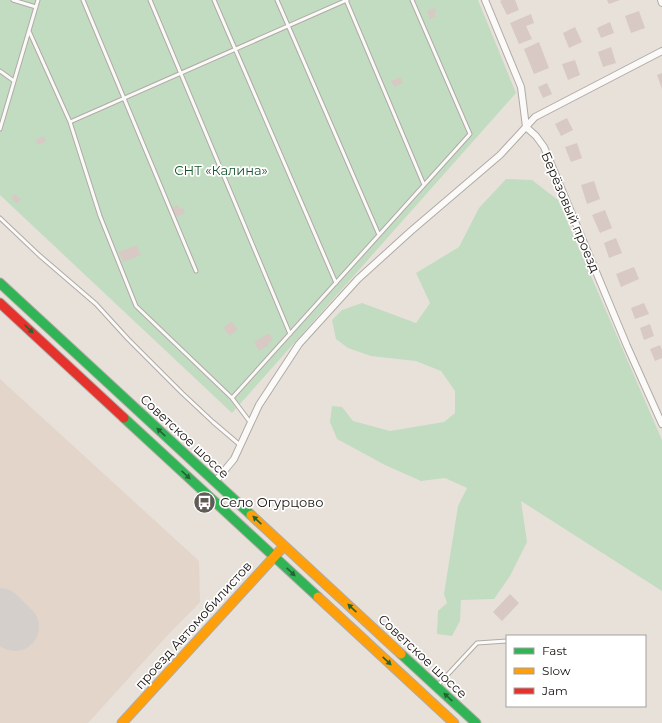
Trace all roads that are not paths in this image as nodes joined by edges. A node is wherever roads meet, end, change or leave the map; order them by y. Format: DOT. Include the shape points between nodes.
graph roads {
  1 [pos="13,0"];
  2 [pos="38,0"];
  3 [pos="83,0"];
  4 [pos="150,0"];
  5 [pos="214,0"];
  6 [pos="277,0"];
  7 [pos="346,0"];
  8 [pos="412,0"];
  9 [pos="485,0"];
  10 [pos="36,7"];
  11 [pos="289,26"];
  12 [pos="29,31"];
  13 [pos="235,50"];
  14 [pos="662,52"];
  15 [pos="0,71"];
  16 [pos="180,72"];
  17 [pos="14,81"];
  18 [pos="123,98"];
  19 [pos="70,122"];
  20 [pos="526,127"];
  21 [pos="0,129"];
  22 [pos="424,185"];
  23 [pos="0,218"];
  24 [pos="379,235"];
  25 [pos="196,271"];
  26 [pos="0,283"];
  27 [pos="336,284"];
  28 [pos="0,303"];
  29 [pos="290,334"];
  30 [pos="232,398"];
  31 [pos="251,423"];
  32 [pos="662,424"];
  33 [pos="241,446"];
  34 [pos="215,482"];
  35 [pos="284,546"];
  36 [pos="274,556"];
  37 [pos="506,641"];
  38 [pos="437,687"];
  39 [pos="122,723"];
  40 [pos="454,723"];
  41 [pos="476,723"];
  1 -- 10 [label="lane"];
  2 -- 10 [label="lane"];
  3 -- 18 [label="lane"];
  4 -- 16 [label="lane"];
  5 -- 13 [label="lane"];
  6 -- 11 [label="lane"];
  7 -- 11 [label="lane"];
  7 -- 22 [label="lane"];
  8 -- 22 [label="lane" via="470,134"];
  9 -- 20 [label="street" via="522,87"];
  10 -- 12 [label="lane"];
  11 -- 13 [label="lane"];
  11 -- 24 [label="lane"];
  12 -- 17 [label="lane"];
  12 -- 19 [label="lane"];
  13 -- 16 [label="lane"];
  13 -- 27 [label="lane"];
  14 -- 20 [label="street" via="535,117"];
  15 -- 17 [label="lane"];
  16 -- 18 [label="lane"];
  16 -- 29 [label="lane"];
  17 -- 21 [label="lane"];
  18 -- 19 [label="lane"];
  18 -- 25 [label="lane"];
  19 -- 30 [label="lane" via="100,216 136,306"];
  20 -- 31 [label="street" via="500,156 358,279 299,344 259,405"];
  20 -- 32 [label="street, Берёзовый проезд" via="544,147"];
  22 -- 24 [label="lane"];
  23 -- 33 [label="lane" via="96,304 182,393"];
  24 -- 27 [label="lane"];
  34 -- 26 [label="main road, Советское шоссе, one-way"];
  27 -- 29 [label="lane"];
  28 -- 36 [label="main road, one-way"];
  29 -- 30 [label="lane"];
  30 -- 31 [label="lane"];
  31 -- 33 [label="street"];
  33 -- 34 [label="street"];
  35 -- 34 [label="main road, Советское шоссе, one-way"];
  35 -- 36 [label="main road, проезд Автомобилистов"];
  38 -- 35 [label="main road, Советское шоссе, one-way"];
  36 -- 39 [label="main road, проезд Автомобилистов"];
  36 -- 40 [label="main road, one-way"];
  37 -- 38 [label="lane" via="477,643"];
  41 -- 38 [label="main road, Советское шоссе, one-way"];
}
